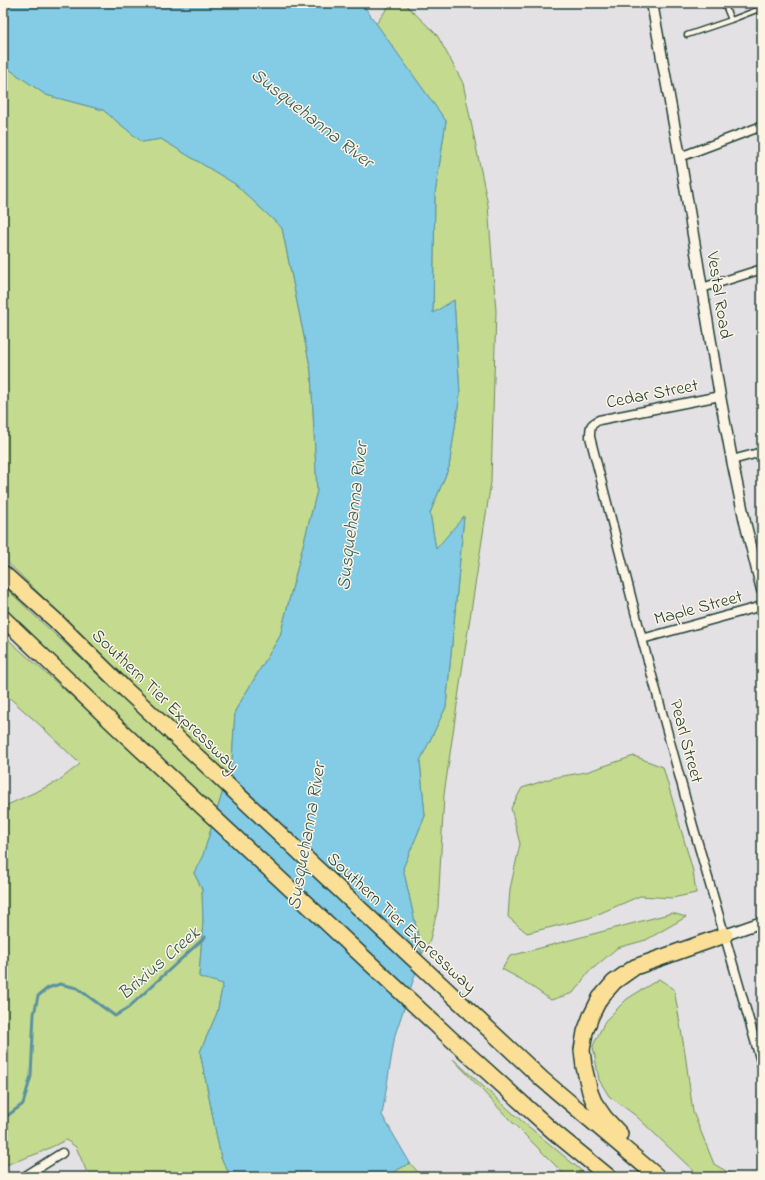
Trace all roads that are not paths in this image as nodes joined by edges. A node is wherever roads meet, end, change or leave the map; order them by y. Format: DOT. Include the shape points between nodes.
graph roads {
  1 [pos="667,3"];
  2 [pos="724,3"];
  3 [pos="652,4"];
  4 [pos="762,8"];
  5 [pos="730,20"];
  6 [pos="687,35"];
  7 [pos="762,126"];
  8 [pos="680,157"];
  9 [pos="762,269"];
  10 [pos="702,288"];
  11 [pos="720,396"];
  12 [pos="592,424"];
  13 [pos="762,452"];
  14 [pos="732,460"];
  15 [pos="3,573"];
  16 [pos="762,590"];
  17 [pos="762,606"];
  18 [pos="3,618"];
  19 [pos="642,638"];
  20 [pos="762,922"];
  21 [pos="725,935"];
  22 [pos="762,1065"];
  23 [pos="62,1153"];
  24 [pos="24,1177"];
  25 [pos="608,1177"];
  26 [pos="659,1177"];
  1 -- 3 [label="lane"];
  2 -- 5 [label="lane"];
  3 -- 8 [label="street, Vestal Road"];
  4 -- 5 [label="lane"];
  5 -- 6 [label="lane"];
  7 -- 8 [label="street"];
  8 -- 10 [label="street, Vestal Road"];
  9 -- 10 [label="street"];
  10 -- 11 [label="street, Vestal Road"];
  11 -- 12 [label="street, Cedar Street" via="599,420"];
  11 -- 14 [label="street, Vestal Road"];
  12 -- 19 [label="street, Pearl Street" via="590,437"];
  13 -- 14 [label="street"];
  14 -- 16 [label="street, Vestal Road"];
  15 -- 26 [label="highway, Southern Tier Expressway" via="454,998 542,1079"];
  17 -- 19 [label="street, Maple Street"];
  18 -- 25 [label="highway" via="449,1037"];
  19 -- 21 [label="street, Pearl Street"];
  20 -- 21 [label="street"];
  21 -- 22 [label="street, Pearl Street"];
  21 -- 26 [label="highway" via="635,967 614,982 600,998 585,1032 582,1050 584,1067 594,1102 605,1118"];
  23 -- 24 [label="street"];
}
